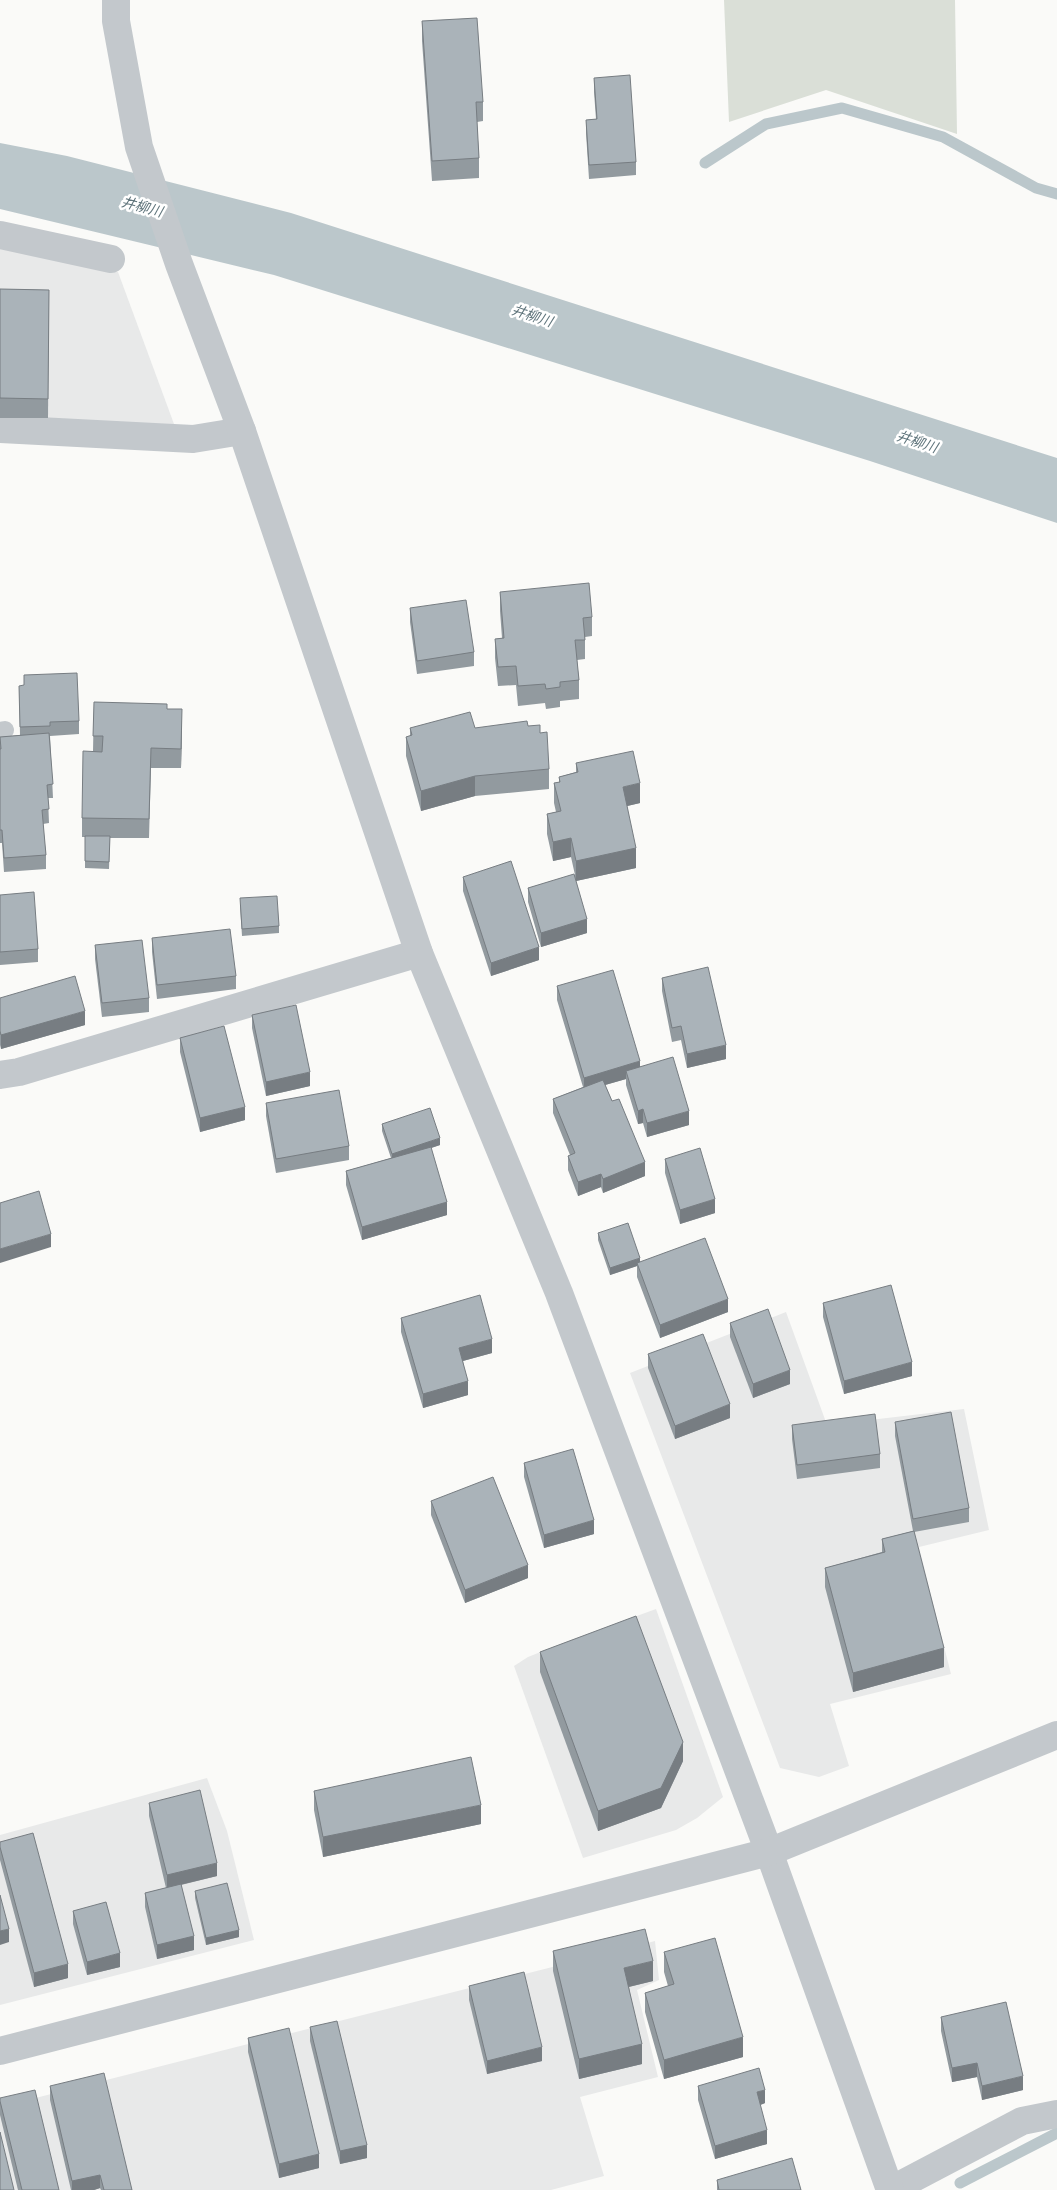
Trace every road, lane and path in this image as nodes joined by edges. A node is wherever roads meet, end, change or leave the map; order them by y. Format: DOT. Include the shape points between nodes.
graph roads {
  1 [pos="116,0"];
  2 [pos="0,235"];
  3 [pos="111,259"];
  4 [pos="0,429"];
  5 [pos="242,431"];
  6 [pos="419,953"];
  7 [pos="0,1075"];
  8 [pos="1057,1735"];
  9 [pos="768,1852"];
  10 [pos="0,2051"];
  11 [pos="1057,2114"];
  12 [pos="890,2190"];
  1 -- 5 [label="street" via="116,21 139,147"];
  2 -- 3 [label="street"];
  4 -- 5 [label="street" via="193,439"];
  5 -- 6 [label="street"];
  6 -- 7 [label="street"];
  6 -- 9 [label="street" via="559,1293"];
  8 -- 9 [label="street"];
  9 -- 10 [label="street"];
  9 -- 12 [label="street"];
  11 -- 12 [label="street" via="1022,2121"];
}
